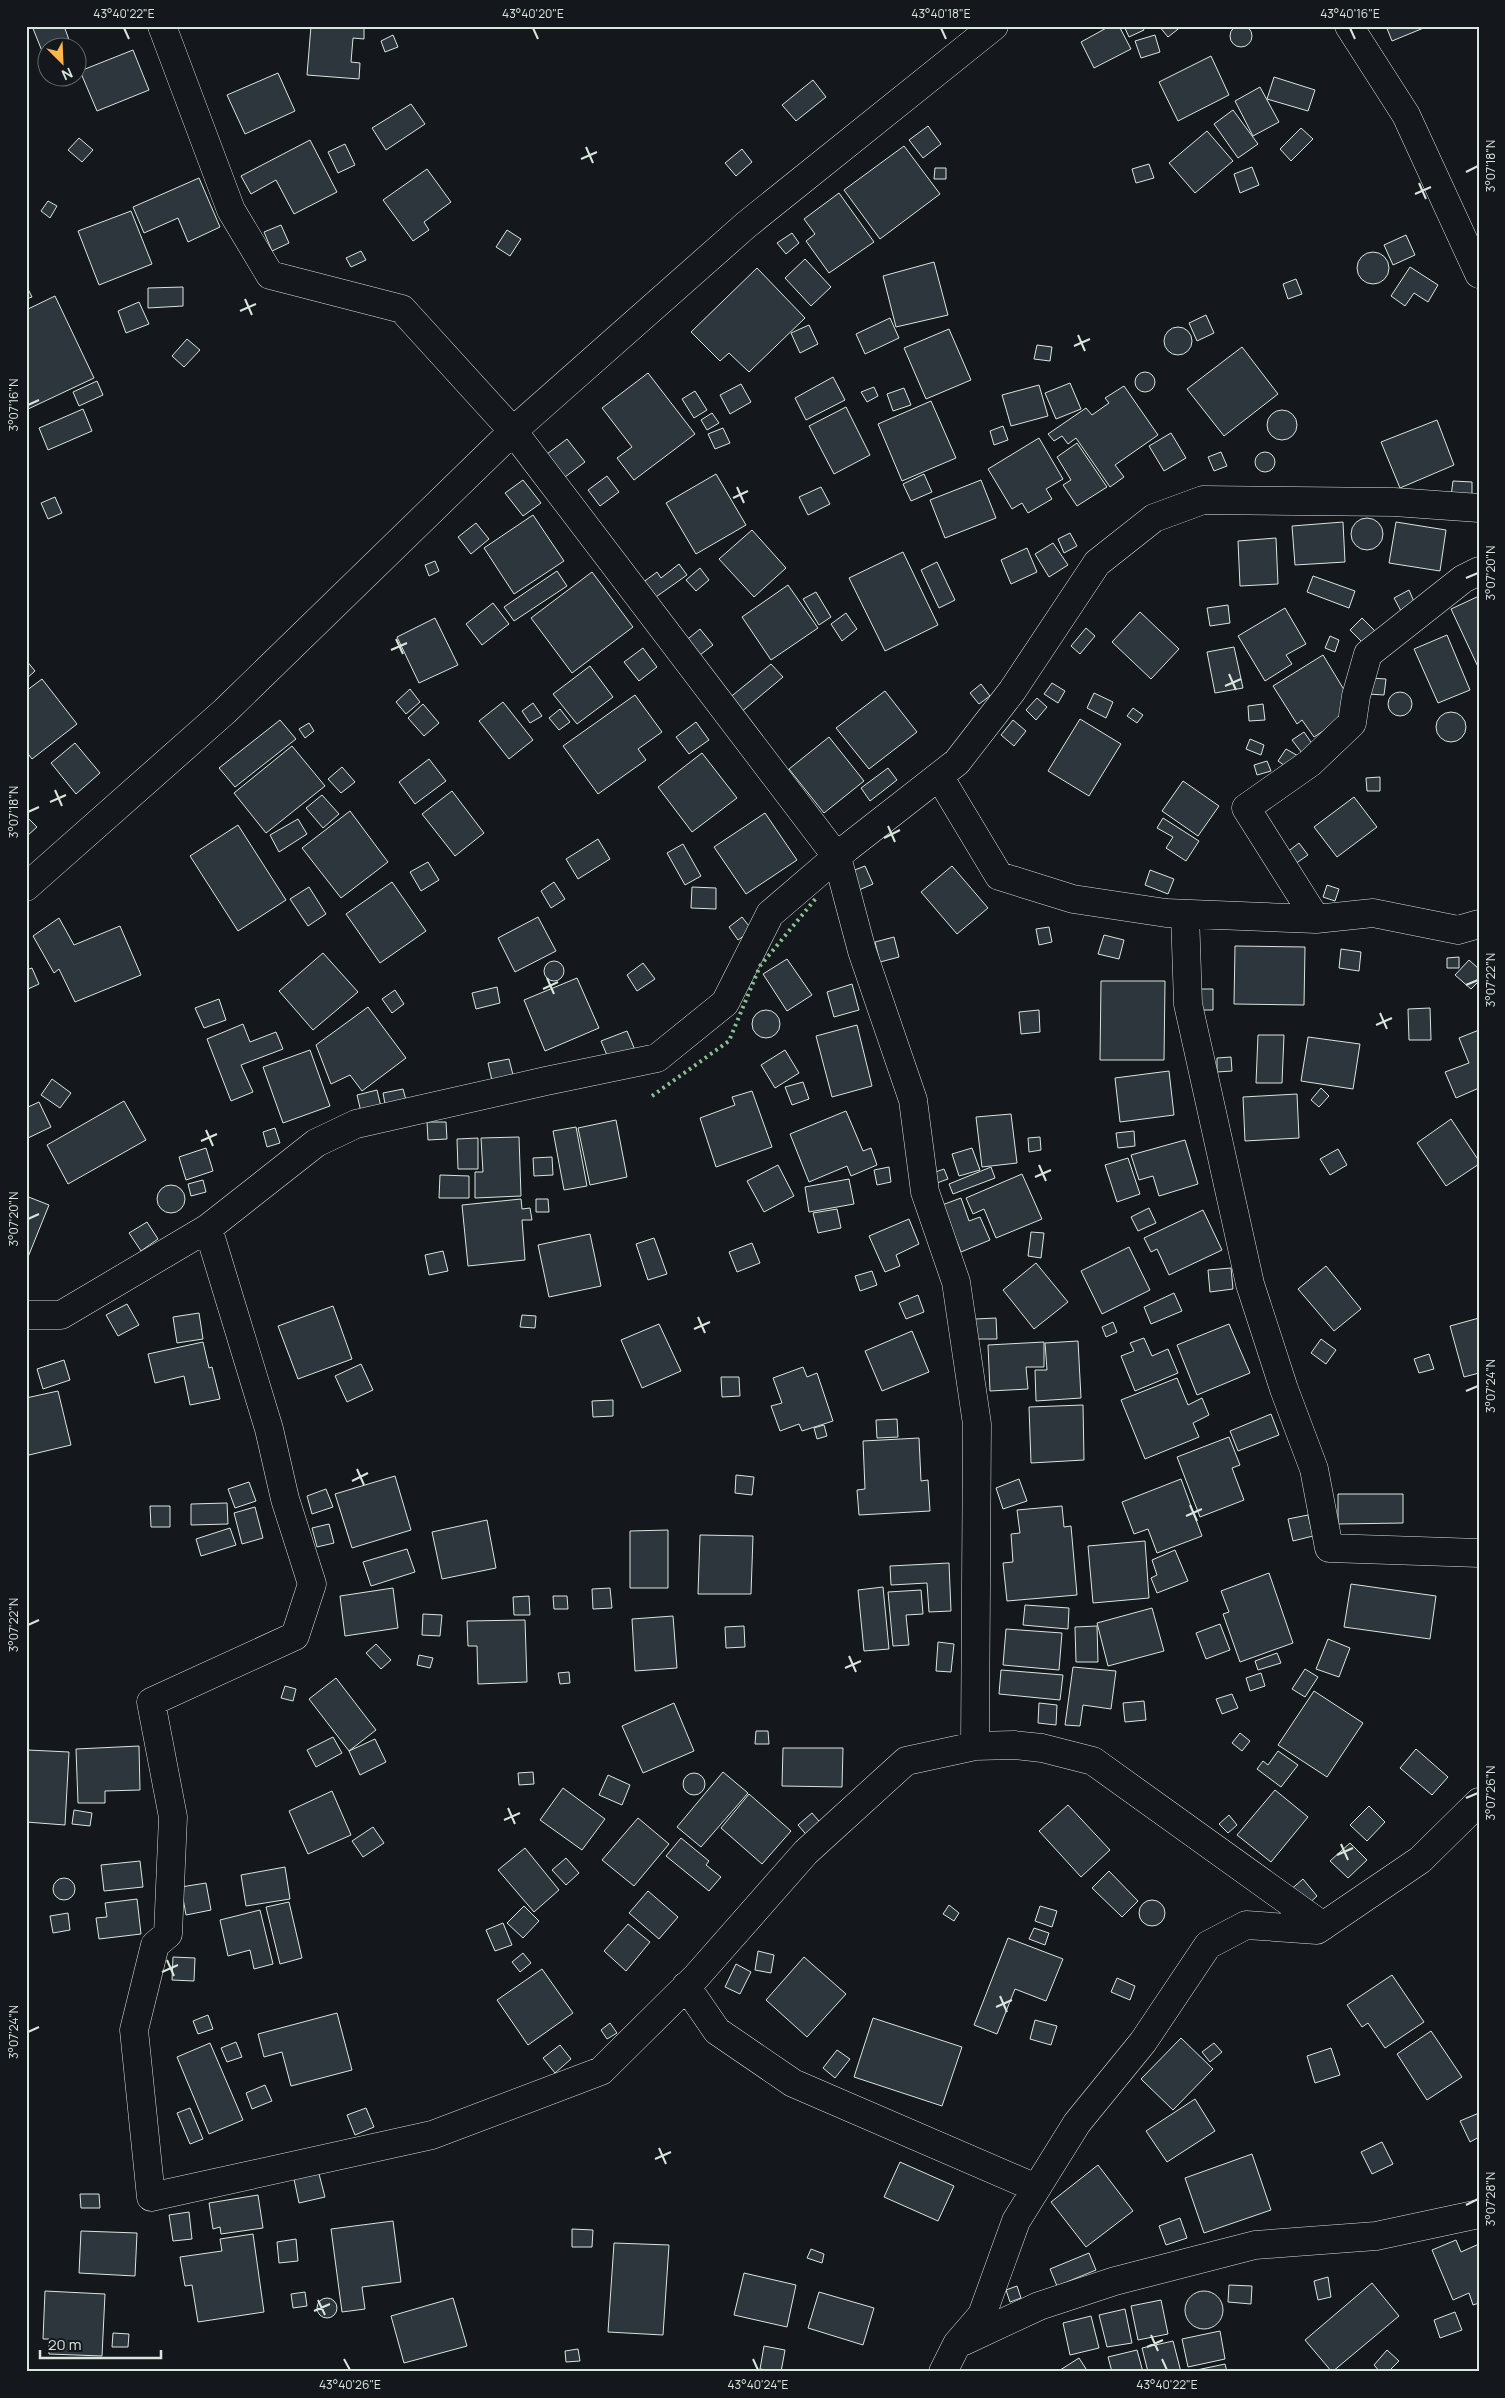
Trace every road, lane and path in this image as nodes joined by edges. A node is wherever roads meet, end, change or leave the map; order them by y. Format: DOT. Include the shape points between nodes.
graph roads {
  1 [pos="162,26"];
  2 [pos="994,26"];
  3 [pos="1349,26"];
  4 [pos="1479,274"];
  5 [pos="513,431"];
  6 [pos="1479,508"];
  7 [pos="1479,571"];
  8 [pos="940,776"];
  9 [pos="837,858"];
  10 [pos="26,887"];
  11 [pos="1186,914"];
  12 [pos="1316,919"];
  13 [pos="1479,924"];
  14 [pos="208,1228"];
  15 [pos="26,1315"];
  16 [pos="1479,1553"];
  17 [pos="975,1746"];
  18 [pos="1479,1802"];
  19 [pos="1323,1926"];
  20 [pos="686,1986"];
  21 [pos="1036,2188"];
  22 [pos="1479,2214"];
  23 [pos="957,2344"];
  24 [pos="943,2372"];
  1 -- 5 [label="street" via="230,210 270,275 402,309"];
  2 -- 5 [label="street" via="746,225"];
  3 -- 4 [label="street" via="1406,114"];
  5 -- 9 [label="street"];
  5 -- 10 [label="street" via="225,711"];
  6 -- 8 [label="street" via="1394,502 1203,500 1154,518 1097,563 1012,691 957,762"];
  7 -- 12 [label="street" via="1463,579 1368,654 1352,723 1310,763 1246,808"];
  8 -- 9 [label="street"];
  8 -- 11 [label="street" via="999,876 1073,899"];
  9 -- 14 [label="street" via="770,914 725,1003 657,1058 356,1124 316,1143"];
  9 -- 17 [label="street" via="862,951 912,1100 925,1192 956,1282 977,1424"];
  11 -- 12 [label="street"];
  11 -- 16 [label="street" via="1188,1004 1248,1275 1284,1389 1314,1469 1329,1548"];
  12 -- 13 [label="street" via="1373,913 1458,930"];
  14 -- 15 [label="street" via="60,1315"];
  14 -- 20 [label="street" via="312,1584 295,1636 151,1702 173,1817 168,1934 155,1945 134,2030 151,2197 432,2135 601,2071"];
  17 -- 19 [label="street" via="1042,1748 1092,1761"];
  17 -- 20 [label="street" via="906,1761 806,1852"];
  18 -- 19 [label="street" via="1420,1860"];
  19 -- 21 [label="street" via="1317,1930 1246,1925 1208,1945 1142,2042 1077,2123"];
  20 -- 21 [label="street" via="717,2031 793,2083"];
  21 -- 23 [label="street" via="1016,2221 982,2314"];
  22 -- 23 [label="street" via="1376,2236 1255,2245 1115,2281 1039,2306"];
  23 -- 24 [label="street"];
}
